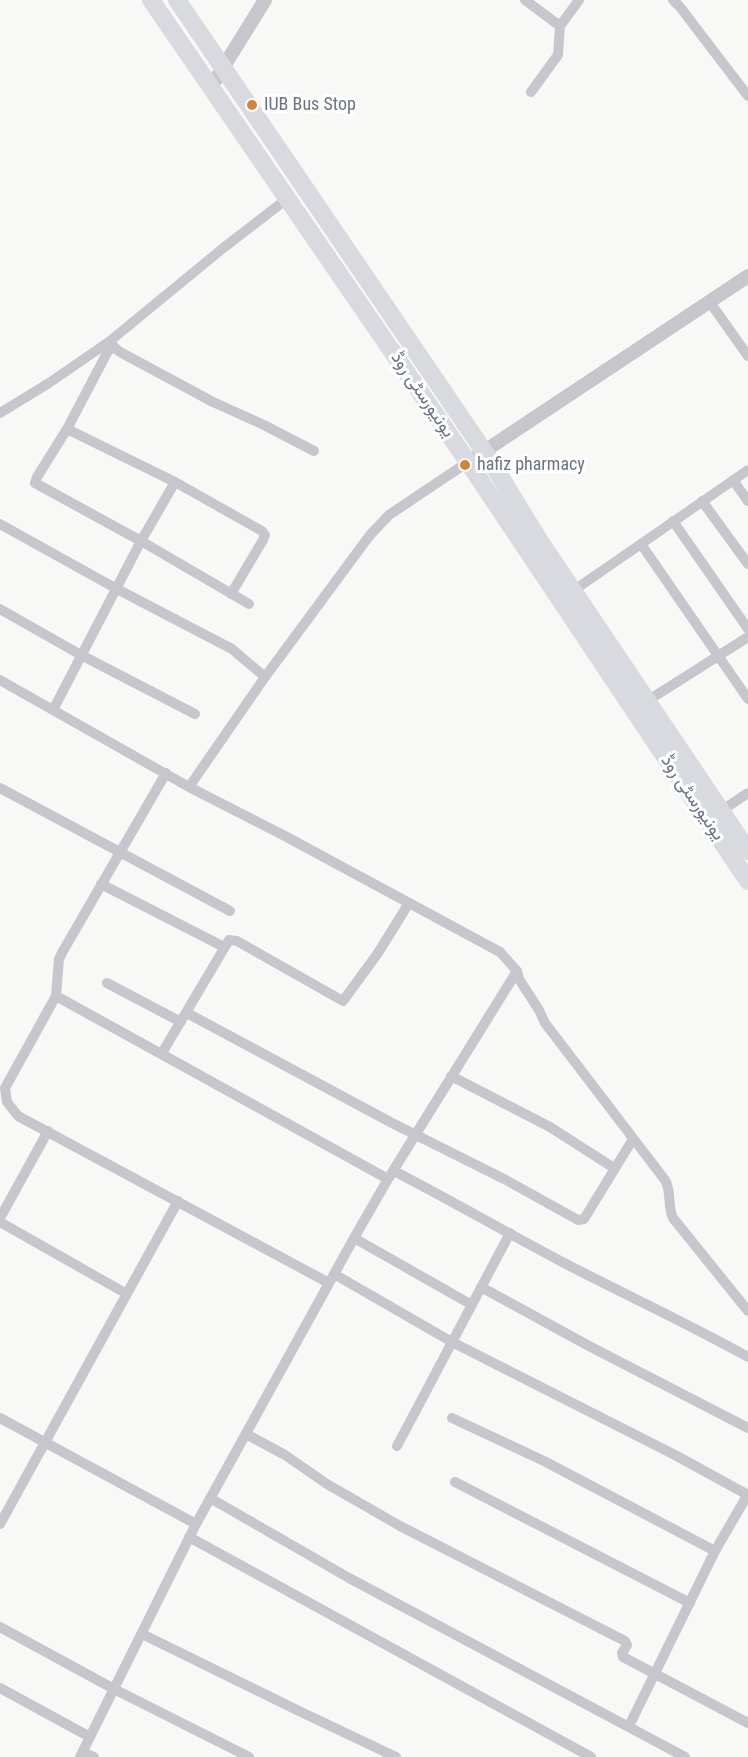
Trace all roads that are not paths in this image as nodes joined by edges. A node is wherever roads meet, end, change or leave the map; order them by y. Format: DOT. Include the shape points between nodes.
graph roads {
  1 [pos="151,0"];
  2 [pos="177,0"];
  3 [pos="265,0"];
  4 [pos="525,0"];
  5 [pos="579,0"];
  6 [pos="673,0"];
  7 [pos="560,26"];
  8 [pos="224,68"];
  9 [pos="212,87"];
  10 [pos="531,92"];
  11 [pos="748,96"];
  12 [pos="288,198"];
  13 [pos="748,276"];
  14 [pos="709,302"];
  15 [pos="112,344"];
  16 [pos="748,356"];
  17 [pos="0,413"];
  18 [pos="67,429"];
  19 [pos="315,451"];
  20 [pos="485,452"];
  21 [pos="468,462"];
  22 [pos="748,470"];
  23 [pos="733,480"];
  24 [pos="175,483"];
  25 [pos="702,501"];
  26 [pos="748,501"];
  27 [pos="673,521"];
  28 [pos="0,524"];
  29 [pos="141,541"];
  30 [pos="641,544"];
  31 [pos="748,564"];
  32 [pos="117,589"];
  33 [pos="231,594"];
  34 [pos="567,595"];
  35 [pos="249,604"];
  36 [pos="0,609"];
  37 [pos="748,629"];
  38 [pos="748,637"];
  39 [pos="81,655"];
  40 [pos="718,656"];
  41 [pos="265,676"];
  42 [pos="0,680"];
  43 [pos="748,699"];
  44 [pos="640,705"];
  45 [pos="53,710"];
  46 [pos="195,714"];
  47 [pos="166,773"];
  48 [pos="189,787"];
  49 [pos="0,788"];
  50 [pos="748,793"];
  51 [pos="721,811"];
  52 [pos="748,851"];
  53 [pos="119,852"];
  54 [pos="746,873"];
  55 [pos="101,884"];
  56 [pos="409,903"];
  57 [pos="230,910"];
  58 [pos="224,947"];
  59 [pos="518,971"];
  60 [pos="107,983"];
  61 [pos="56,996"];
  62 [pos="184,1018"];
  63 [pos="162,1053"];
  64 [pos="452,1076"];
  65 [pos="48,1131"];
  66 [pos="416,1135"];
  67 [pos="633,1139"];
  68 [pos="614,1168"];
  69 [pos="391,1175"];
  70 [pos="178,1201"];
  71 [pos="0,1220"];
  72 [pos="510,1233"];
  73 [pos="354,1239"];
  74 [pos="332,1279"];
  75 [pos="482,1287"];
  76 [pos="128,1294"];
  77 [pos="472,1305"];
  78 [pos="748,1311"];
  79 [pos="452,1342"];
  80 [pos="748,1357"];
  81 [pos="0,1418"];
  82 [pos="452,1418"];
  83 [pos="748,1428"];
  84 [pos="246,1434"];
  85 [pos="45,1443"];
  86 [pos="397,1446"];
  87 [pos="455,1482"];
  88 [pos="748,1495"];
  89 [pos="210,1498"];
  90 [pos="4,1507"];
  91 [pos="0,1524"];
  92 [pos="196,1524"];
  93 [pos="189,1537"];
  94 [pos="714,1551"];
  95 [pos="690,1603"];
  96 [pos="0,1627"];
  97 [pos="142,1634"];
  98 [pos="654,1673"];
  99 [pos="0,1688"];
  100 [pos="114,1689"];
  101 [pos="748,1723"];
  102 [pos="629,1726"];
  103 [pos="90,1737"];
  104 [pos="375,1753"];
  105 [pos="81,1754"];
  106 [pos="94,1757"];
  107 [pos="249,1757"];
  108 [pos="396,1757"];
  109 [pos="591,1757"];
  110 [pos="685,1757"];
  1 -- 9 [label="highway, یونیورسٹی روڈ"];
  2 -- 8 [label="highway, یونیورسٹی روڈ"];
  3 -- 8 [label="street"];
  4 -- 7 [label="street"];
  5 -- 7 [label="street"];
  6 -- 11 [label="street"];
  7 -- 10 [label="street" via="558,55"];
  8 -- 9 [label="street"];
  8 -- 20 [label="highway, یونیورسٹی روڈ"];
  9 -- 12 [label="highway, یونیورسٹی روڈ"];
  12 -- 15 [label="street"];
  12 -- 21 [label="highway, یونیورسٹی روڈ"];
  13 -- 14 [label="street"];
  14 -- 16 [label="street"];
  14 -- 20 [label="street"];
  15 -- 17 [label="street"];
  15 -- 18 [label="street"];
  15 -- 19 [label="street" via="213,402"];
  18 -- 24 [label="street"];
  18 -- 29 [label="street" via="35,483"];
  20 -- 21 [label="street"];
  20 -- 34 [label="highway, یونیورسٹی روڈ" via="539,540"];
  21 -- 34 [label="highway, یونیورسٹی روڈ"];
  21 -- 41 [label="street" via="382,522"];
  22 -- 23 [label="street"];
  23 -- 25 [label="street"];
  23 -- 26 [label="street"];
  24 -- 29 [label="street"];
  24 -- 33 [label="street" via="262,531 264,535"];
  25 -- 27 [label="street"];
  25 -- 31 [label="street"];
  27 -- 30 [label="street"];
  27 -- 37 [label="street"];
  28 -- 32 [label="street"];
  29 -- 32 [label="street"];
  29 -- 33 [label="street"];
  30 -- 34 [label="street"];
  30 -- 40 [label="street"];
  32 -- 39 [label="street"];
  32 -- 41 [label="street" via="232,649"];
  33 -- 35 [label="street"];
  34 -- 44 [label="highway, یونیورسٹی روڈ"];
  36 -- 39 [label="street"];
  38 -- 40 [label="street"];
  39 -- 45 [label="street"];
  39 -- 46 [label="street"];
  40 -- 43 [label="street"];
  40 -- 44 [label="street"];
  41 -- 48 [label="street"];
  42 -- 45 [label="street"];
  44 -- 51 [label="highway, یونیورسٹی روڈ"];
  44 -- 54 [label="highway, یونیورسٹی روڈ"];
  45 -- 47 [label="street"];
  47 -- 48 [label="street"];
  47 -- 53 [label="street"];
  48 -- 56 [label="street"];
  49 -- 53 [label="street"];
  50 -- 51 [label="street"];
  51 -- 52 [label="highway, یونیورسٹی روڈ"];
  53 -- 55 [label="street"];
  53 -- 57 [label="street"];
  55 -- 58 [label="street"];
  55 -- 61 [label="street" via="59,958"];
  56 -- 58 [label="street" via="343,1001 237,941 229,940"];
  56 -- 59 [label="street" via="500,952"];
  58 -- 62 [label="street"];
  59 -- 64 [label="street"];
  59 -- 67 [label="street" via="545,1023"];
  60 -- 62 [label="street"];
  61 -- 63 [label="street"];
  61 -- 65 [label="street" via="6,1088 7,1102 18,1116"];
  62 -- 63 [label="street"];
  62 -- 66 [label="street"];
  63 -- 69 [label="street"];
  64 -- 66 [label="street"];
  64 -- 68 [label="street" via="550,1127"];
  65 -- 70 [label="street"];
  65 -- 71 [label="street"];
  66 -- 68 [label="street" via="578,1220 584,1219"];
  66 -- 69 [label="street"];
  67 -- 68 [label="street"];
  67 -- 78 [label="street" via="669,1185 673,1218"];
  69 -- 72 [label="street" via="458,1203"];
  69 -- 73 [label="street"];
  70 -- 74 [label="street"];
  70 -- 76 [label="street"];
  71 -- 76 [label="street"];
  72 -- 75 [label="street"];
  72 -- 80 [label="street"];
  73 -- 74 [label="street"];
  73 -- 77 [label="street"];
  74 -- 79 [label="street"];
  74 -- 84 [label="street"];
  75 -- 77 [label="street"];
  75 -- 83 [label="street"];
  76 -- 85 [label="street"];
  77 -- 79 [label="street"];
  79 -- 86 [label="street"];
  79 -- 88 [label="street"];
  81 -- 85 [label="street"];
  82 -- 94 [label="street" via="544,1461"];
  84 -- 89 [label="street"];
  84 -- 98 [label="street" via="391,1521 625,1641 622,1655"];
  85 -- 90 [label="street"];
  85 -- 92 [label="street"];
  87 -- 95 [label="street"];
  88 -- 94 [label="street"];
  89 -- 92 [label="street"];
  89 -- 102 [label="street" via="350,1578"];
  90 -- 91 [label="street"];
  92 -- 93 [label="street"];
  93 -- 97 [label="street"];
  93 -- 109 [label="street"];
  94 -- 95 [label="street"];
  95 -- 98 [label="street"];
  96 -- 100 [label="street"];
  97 -- 100 [label="street"];
  97 -- 104 [label="street"];
  98 -- 101 [label="street"];
  98 -- 102 [label="street"];
  99 -- 103 [label="street"];
  100 -- 103 [label="street"];
  100 -- 107 [label="street"];
  102 -- 110 [label="street"];
  103 -- 105 [label="street"];
  104 -- 108 [label="street"];
  105 -- 106 [label="street"];
}
